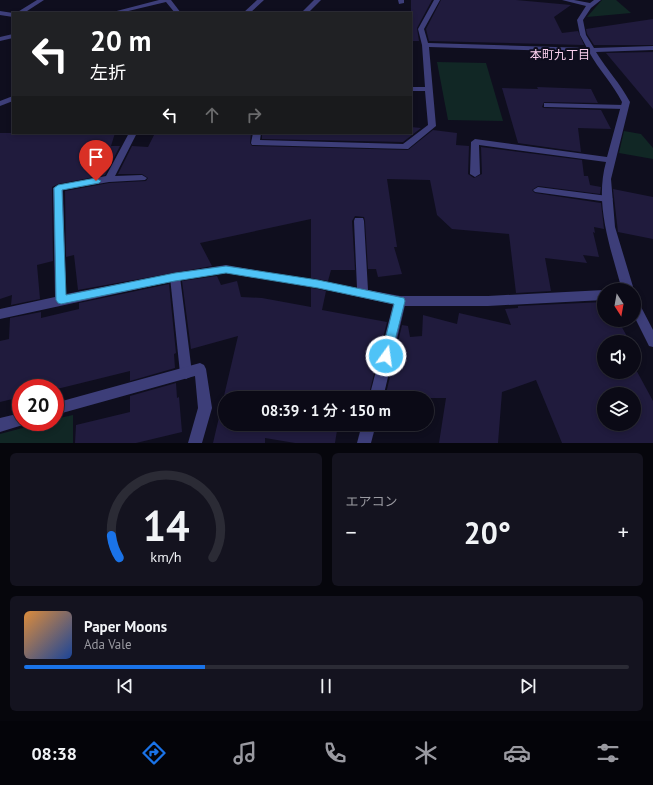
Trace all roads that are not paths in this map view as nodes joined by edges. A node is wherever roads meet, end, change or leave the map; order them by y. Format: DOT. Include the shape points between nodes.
graph roads {
  1 [pos="42,0"];
  2 [pos="168,0"];
  3 [pos="261,0"];
  4 [pos="318,0"];
  5 [pos="437,0"];
  6 [pos="565,0"];
  7 [pos="598,0"];
  8 [pos="590,6"];
  9 [pos="21,12"];
  10 [pos="116,12"];
  11 [pos="177,12"];
  12 [pos="247,12"];
  13 [pos="305,12"];
  14 [pos="0,13"];
  15 [pos="12,15"];
  16 [pos="12,36"];
  17 [pos="0,39"];
  18 [pos="425,45"];
  19 [pos="653,48"];
  20 [pos="592,50"];
  21 [pos="412,89"];
  22 [pos="429,90"];
  23 [pos="12,98"];
  24 [pos="0,104"];
  25 [pos="547,105"];
  26 [pos="624,107"];
  27 [pos="132,134"];
  28 [pos="256,134"];
  29 [pos="611,160"];
  30 [pos="475,174"];
  31 [pos="142,178"];
  32 [pos="109,179"];
  33 [pos="538,190"];
  34 [pos="608,199"];
  35 [pos="359,221"];
  36 [pos="175,277"];
  37 [pos="626,283"];
  38 [pos="364,293"];
  39 [pos="597,295"];
  40 [pos="61,300"];
  41 [pos="400,301"];
  42 [pos="0,314"];
  43 [pos="641,318"];
  44 [pos="653,342"];
  45 [pos="186,373"];
  46 [pos="378,391"];
  47 [pos="64,407"];
  48 [pos="12,422"];
  49 [pos="0,425"];
  50 [pos="367,431"];
  51 [pos="195,443"];
  52 [pos="364,443"];
  1 -- 9 [label="street"];
  2 -- 10 [label="street"];
  2 -- 11 [label="street"];
  3 -- 12 [label="street"];
  4 -- 13 [label="street"];
  5 -- 18 [label="street" via="421,29"];
  6 -- 8 [label="street"];
  7 -- 8 [label="street"];
  8 -- 20 [label="street" via="580,20 583,35"];
  14 -- 15 [label="street"];
  16 -- 17 [label="street"];
  18 -- 20 [label="street"];
  18 -- 22 [label="street"];
  19 -- 20 [label="street"];
  20 -- 26 [label="street" via="617,85 626,102"];
  21 -- 22 [label="street"];
  22 -- 28 [label="street" via="432,126 405,147 255,143"];
  23 -- 24 [label="street"];
  25 -- 26 [label="street"];
  26 -- 29 [label="street"];
  27 -- 32 [label="street"];
  29 -- 30 [label="street" via="475,142"];
  29 -- 34 [label="street" via="606,179"];
  31 -- 32 [label="street"];
  32 -- 40 [label="street" via="58,188"];
  33 -- 34 [label="street"];
  34 -- 37 [label="street" via="610,227"];
  35 -- 38 [label="street"];
  36 -- 38 [label="street" via="226,269"];
  36 -- 40 [label="street"];
  36 -- 45 [label="street"];
  38 -- 41 [label="street"];
  39 -- 41 [label="street" via="488,302"];
  40 -- 42 [label="street"];
  41 -- 46 [label="street"];
  43 -- 44 [label="street"];
  45 -- 47 [label="street"];
  45 -- 51 [label="street" via="200,369 204,408"];
  48 -- 49 [label="street"];
  50 -- 52 [label="street"];
}
